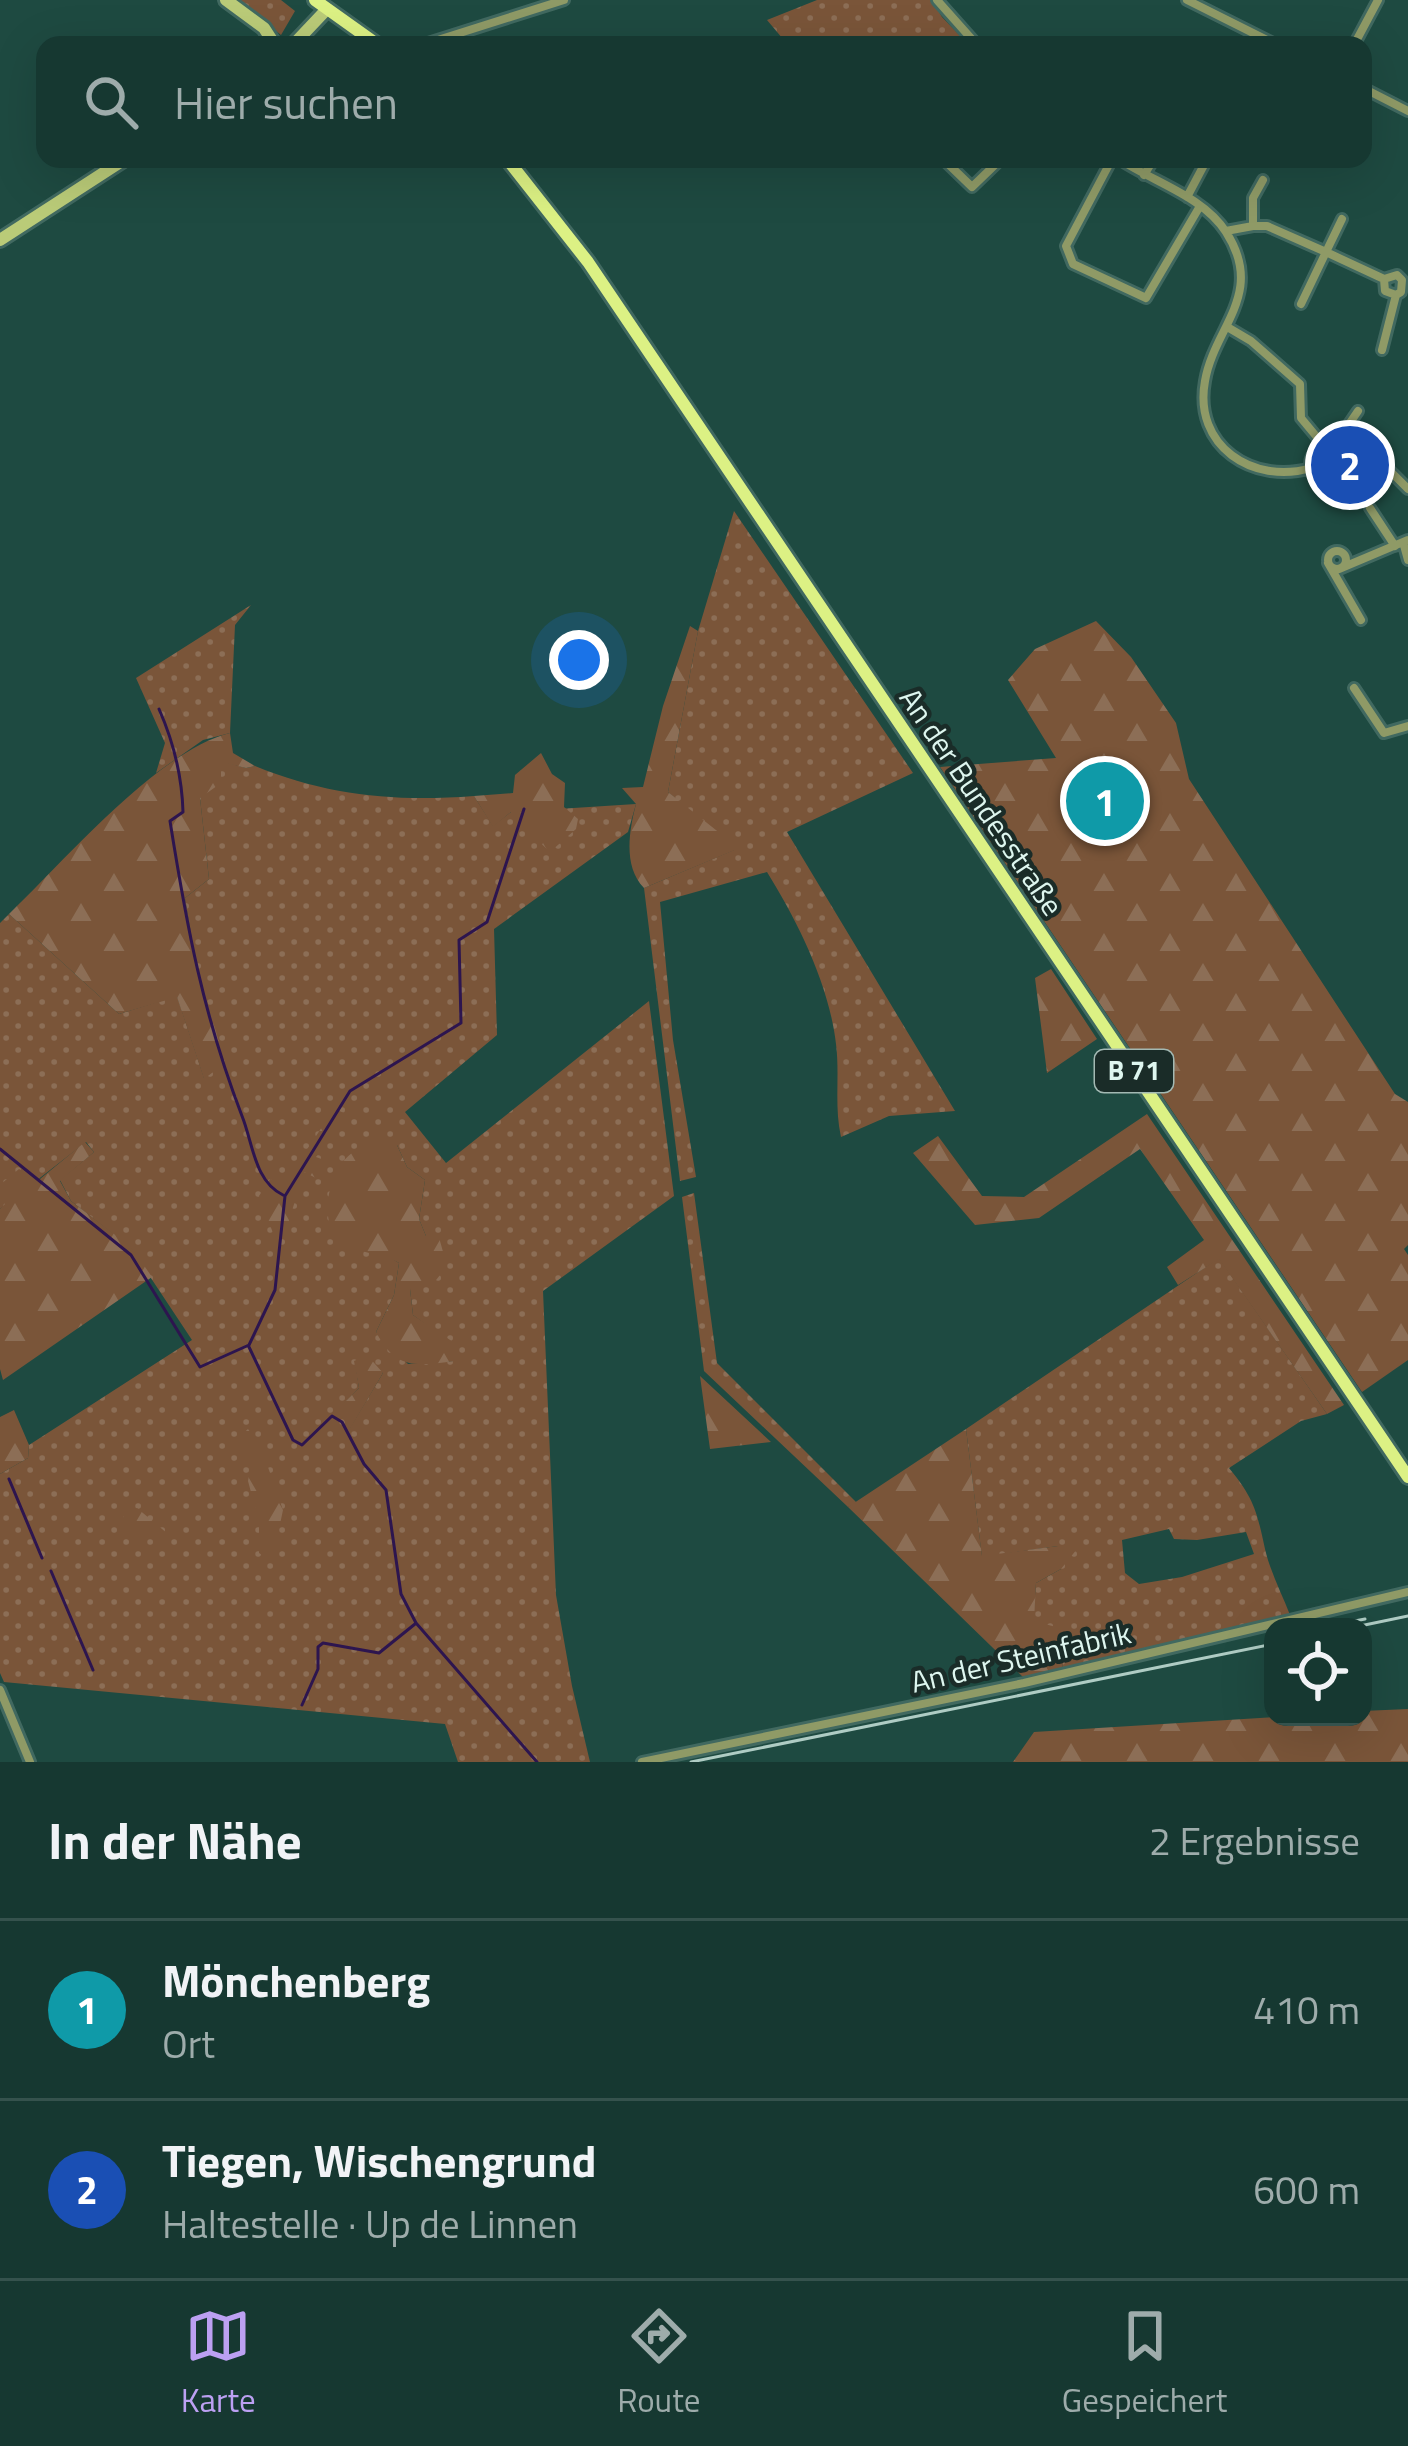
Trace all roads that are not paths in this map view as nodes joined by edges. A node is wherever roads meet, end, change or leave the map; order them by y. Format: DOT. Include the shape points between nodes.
graph roads {
  1 [pos="226,0"];
  2 [pos="315,0"];
  3 [pos="564,0"];
  4 [pos="937,0"];
  5 [pos="1186,0"];
  6 [pos="1378,0"];
  7 [pos="328,9"];
  8 [pos="269,36"];
  9 [pos="302,36"];
  10 [pos="366,36"];
  11 [pos="450,36"];
  12 [pos="969,36"];
  13 [pos="1259,36"];
  14 [pos="1359,36"];
  15 [pos="1372,93"];
  16 [pos="1408,111"];
  17 [pos="111,168"];
  18 [pos="514,168"];
  19 [pos="952,168"];
  20 [pos="991,168"];
  21 [pos="1111,168"];
  22 [pos="1131,168"];
  23 [pos="1149,168"];
  24 [pos="1202,168"];
  25 [pos="1144,176"];
  26 [pos="1263,180"];
  27 [pos="1187,197"];
  28 [pos="1200,206"];
  29 [pos="1342,219"];
  30 [pos="1253,226"];
  31 [pos="1226,231"];
  32 [pos="0,241"];
  33 [pos="1326,252"];
  34 [pos="1405,277"];
  35 [pos="1384,280"];
  36 [pos="1396,296"];
  37 [pos="1301,304"];
  38 [pos="1228,328"];
  39 [pos="1382,350"];
  40 [pos="1358,411"];
  41 [pos="1329,449"];
  42 [pos="1341,458"];
  43 [pos="1311,468"];
  44 [pos="1408,489"];
  45 [pos="1370,508"];
  46 [pos="1402,543"];
  47 [pos="1408,560"];
  48 [pos="1328,563"];
  49 [pos="1339,569"];
  50 [pos="1361,620"];
  51 [pos="1354,688"];
  52 [pos="1408,726"];
  53 [pos="1408,1478"];
  54 [pos="1408,1592"];
  55 [pos="0,1690"];
  56 [pos="30,1762"];
  57 [pos="642,1762"];
  1 -- 8 [label="main road"];
  2 -- 7 [label="main road"];
  3 -- 11 [label="street"];
  4 -- 12 [label="street"];
  5 -- 13 [label="street"];
  6 -- 14 [label="street"];
  7 -- 9 [label="main road"];
  7 -- 10 [label="main road"];
  15 -- 16 [label="street"];
  17 -- 32 [label="main road"];
  18 -- 53 [label="main road, An der Bundesstraße / B 71" via="588,262"];
  19 -- 20 [label="street" via="972,188"];
  21 -- 28 [label="street" via="1066,246 1073,264 1147,298"];
  22 -- 25 [label="street"];
  23 -- 25 [label="street"];
  24 -- 27 [label="street"];
  25 -- 27 [label="street"];
  26 -- 30 [label="street"];
  27 -- 28 [label="street"];
  28 -- 31 [label="street"];
  29 -- 33 [label="street"];
  30 -- 31 [label="street"];
  30 -- 33 [label="street"];
  31 -- 38 [label="street" via="1240,267"];
  33 -- 35 [label="street"];
  33 -- 37 [label="street"];
  34 -- 35 [label="street"];
  34 -- 36 [label="street"];
  35 -- 36 [label="street" via="1384,291"];
  36 -- 39 [label="street"];
  38 -- 41 [label="street" via="1300,384 1301,418"];
  38 -- 43 [label="street" via="1203,386 1212,431 1250,467 1277,474"];
  40 -- 41 [label="street"];
  41 -- 42 [label="street"];
  41 -- 43 [label="street" via="1315,453"];
  42 -- 43 [label="street" via="1330,479"];
  42 -- 44 [label="street" via="1377,458"];
  45 -- 46 [label="street"];
  46 -- 47 [label="street"];
  46 -- 49 [label="street"];
  48 -- 49 [label="street"];
  48 -- 49 [label="street" via="1340,551 1346,562"];
  48 -- 50 [label="street"];
  51 -- 52 [label="street" via="1384,734"];
  54 -- 57 [label="street, An der Steinfabrik"];
  55 -- 56 [label="street"];
}
